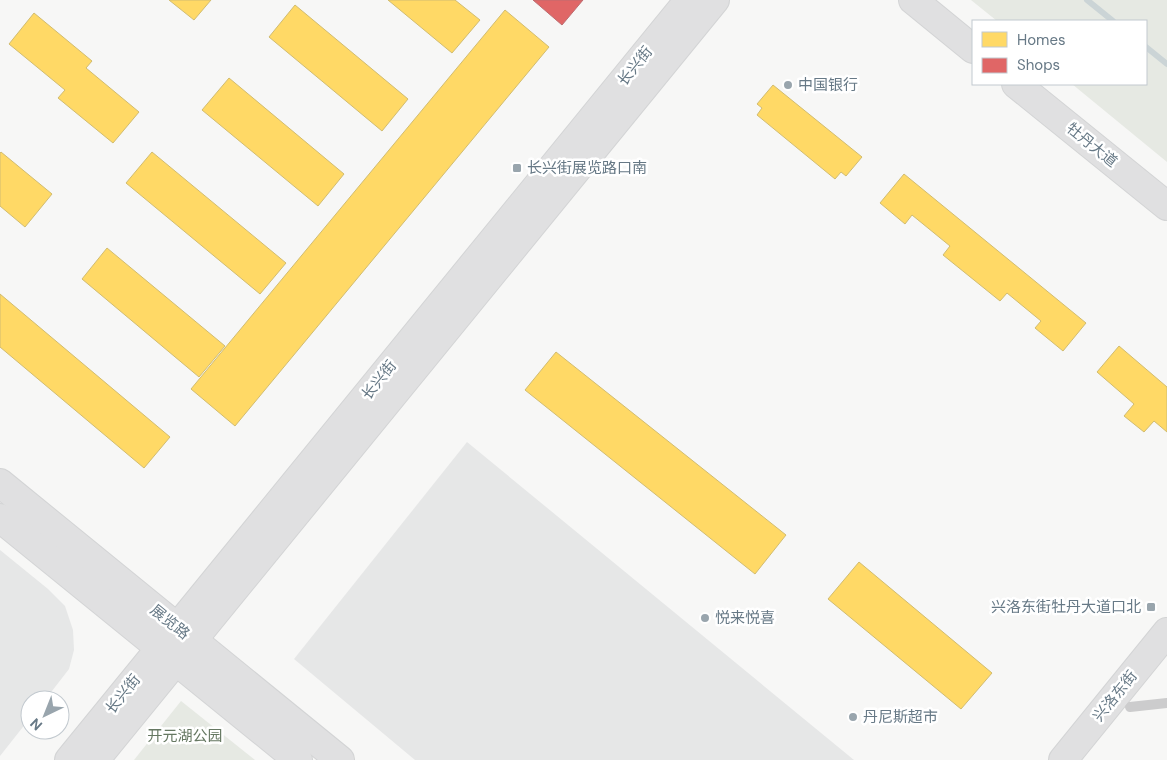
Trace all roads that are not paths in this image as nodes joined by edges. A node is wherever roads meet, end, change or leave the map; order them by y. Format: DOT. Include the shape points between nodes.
graph roads {
  1 [pos="689,0"];
  2 [pos="715,0"];
  3 [pos="913,0"];
  4 [pos="972,48"];
  5 [pos="1017,85"];
  6 [pos="1167,206"];
  7 [pos="0,483"];
  8 [pos="0,518"];
  9 [pos="1167,632"];
  10 [pos="185,634"];
  11 [pos="168,655"];
  12 [pos="1167,661"];
  13 [pos="1167,703"];
  14 [pos="1130,706"];
  15 [pos="70,760"];
  16 [pos="95,760"];
  17 [pos="298,760"];
  18 [pos="340,760"];
  19 [pos="1063,760"];
  20 [pos="1086,760"];
  1 -- 10 [label="main road, 长兴街"];
  2 -- 10 [label="main road, 长兴街"];
  3 -- 4 [label="main road"];
  5 -- 6 [label="main road, 牡丹大道"];
  7 -- 10 [label="main road, 展览路"];
  8 -- 11 [label="main road, 展览路"];
  9 -- 19 [label="main road, 兴洛东街"];
  10 -- 11 [label="main road, 长兴街"];
  10 -- 18 [label="main road, 展览路"];
  11 -- 15 [label="main road, 长兴街"];
  11 -- 16 [label="main road, 长兴街"];
  11 -- 17 [label="main road, 展览路"];
  12 -- 14 [label="main road, 兴洛东街"];
  13 -- 14 [label="lane"];
  14 -- 20 [label="main road, 兴洛东街"];
}
